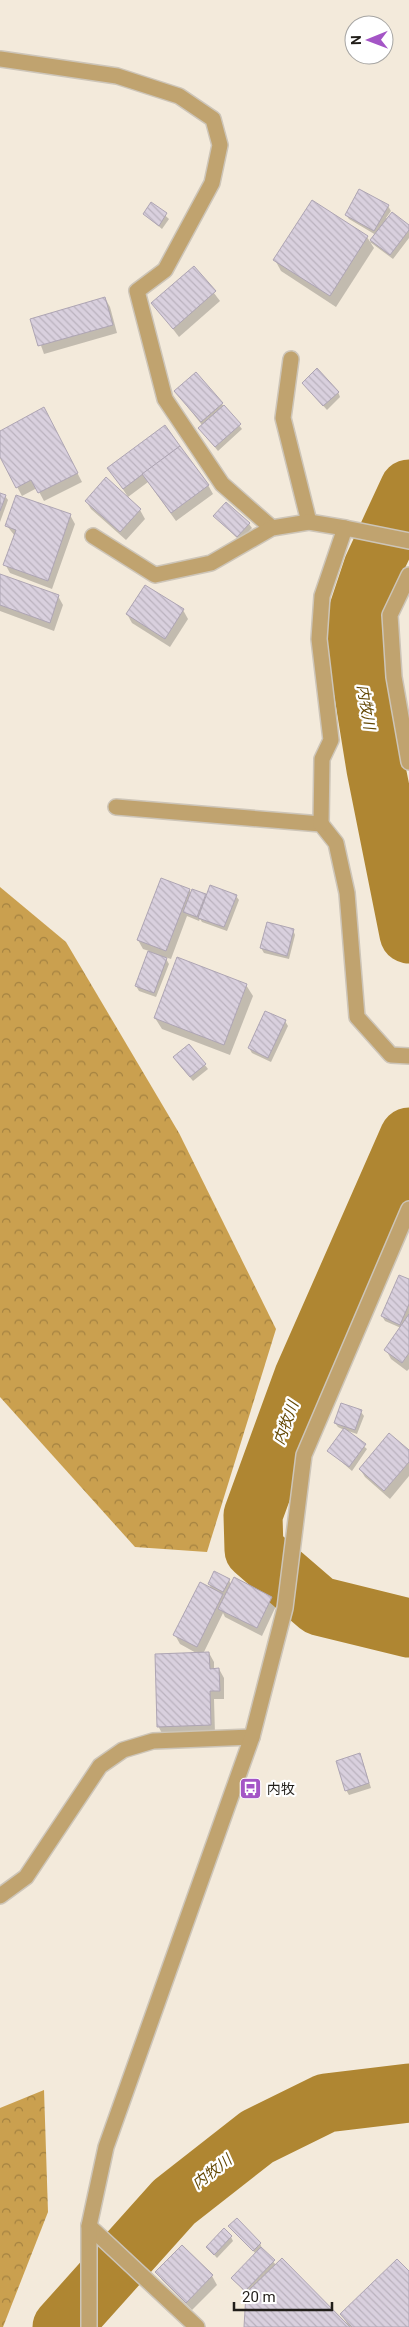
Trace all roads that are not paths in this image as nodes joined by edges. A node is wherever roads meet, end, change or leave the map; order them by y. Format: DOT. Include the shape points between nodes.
graph roads {
  1 [pos="0,59"];
  2 [pos="291,359"];
  3 [pos="309,522"];
  4 [pos="272,528"];
  5 [pos="346,528"];
  6 [pos="93,536"];
  7 [pos="408,541"];
  8 [pos="409,575"];
  9 [pos="409,762"];
  10 [pos="116,807"];
  11 [pos="321,824"];
  12 [pos="406,1056"];
  13 [pos="409,1209"];
  14 [pos="252,1737"];
  15 [pos="0,1896"];
  16 [pos="89,2226"];
  17 [pos="89,2327"];
  18 [pos="197,2327"];
  1 -- 4 [label="street" via="117,76 179,96 213,119 220,145 212,183 165,270 137,291 165,400 222,484"];
  2 -- 3 [label="street" via="283,418"];
  3 -- 4 [label="street"];
  3 -- 5 [label="street"];
  4 -- 6 [label="street" via="211,563 155,575"];
  5 -- 7 [label="street"];
  5 -- 11 [label="street" via="322,596 319,639 331,740 322,759"];
  8 -- 9 [label="street" via="390,616 394,677"];
  10 -- 11 [label="street"];
  11 -- 12 [label="street" via="336,843 347,893 357,1017 391,1055"];
  13 -- 14 [label="street" via="304,1454 284,1608"];
  14 -- 15 [label="street" via="153,1741 123,1750 100,1766 26,1877"];
  14 -- 16 [label="street" via="106,2146"];
  16 -- 17 [label="street"];
  16 -- 18 [label="street"];
}
